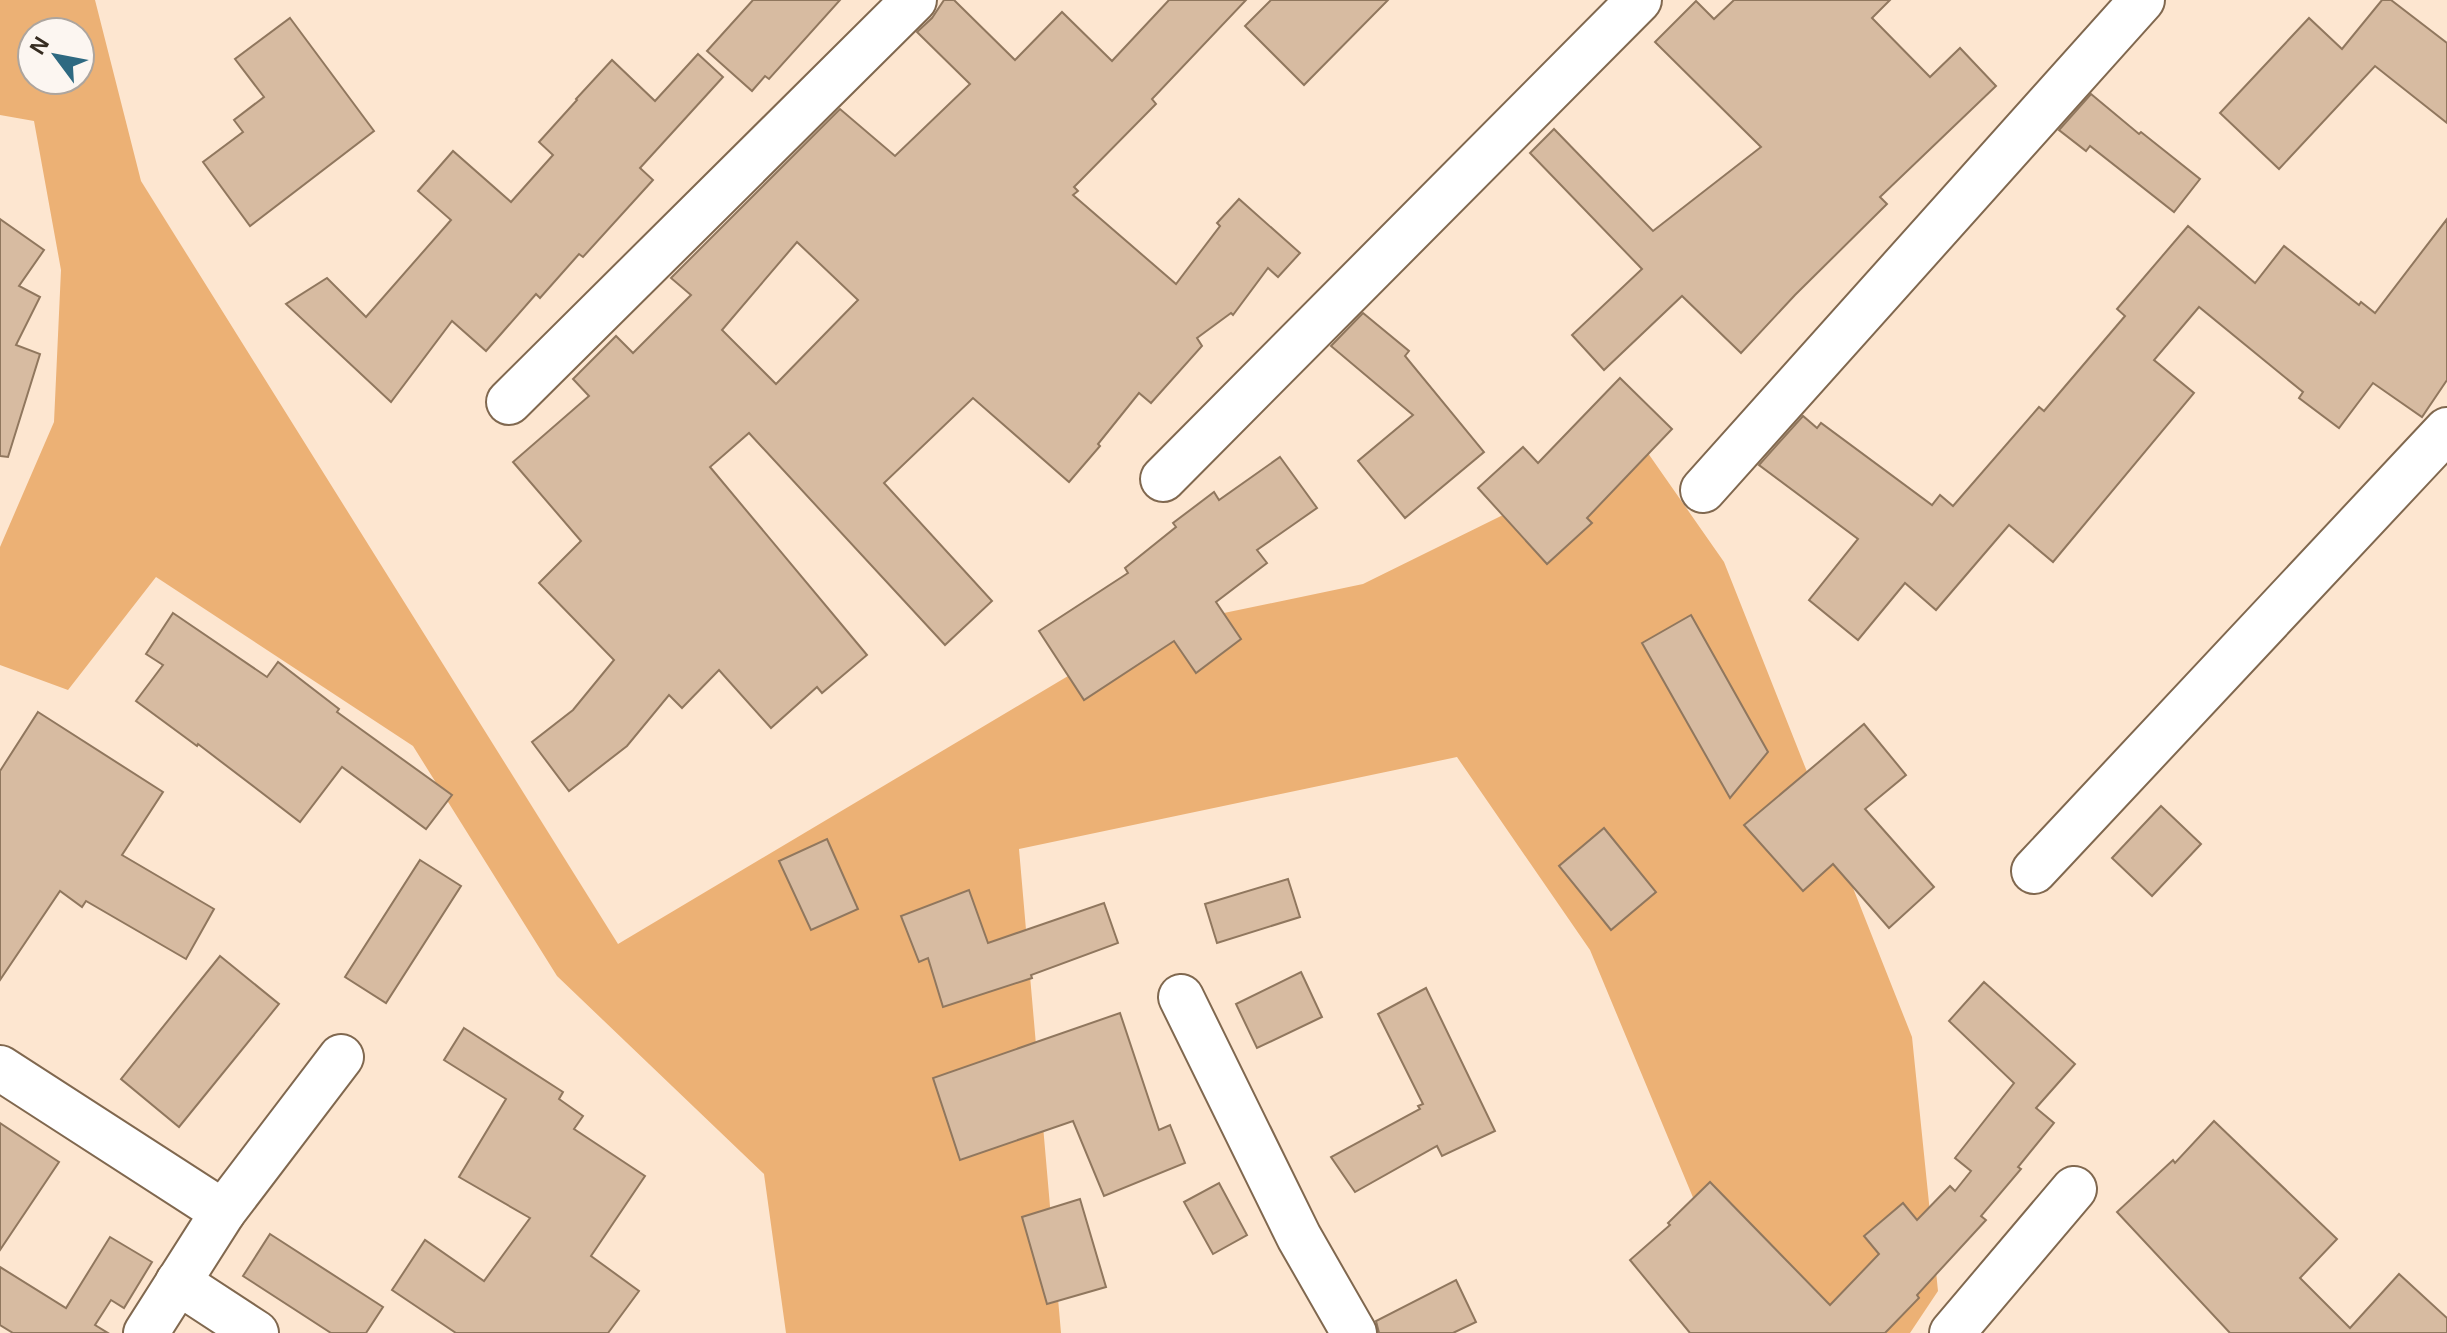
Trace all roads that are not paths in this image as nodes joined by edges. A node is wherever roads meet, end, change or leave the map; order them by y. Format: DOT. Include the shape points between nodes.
graph roads {
  1 [pos="914,0"];
  2 [pos="1639,0"];
  3 [pos="2142,0"];
  4 [pos="509,402"];
  5 [pos="2447,430"];
  6 [pos="1163,479"];
  7 [pos="1703,490"];
  8 [pos="2034,871"];
  9 [pos="1181,997"];
  10 [pos="341,1057"];
  11 [pos="0,1068"];
  12 [pos="2074,1189"];
  13 [pos="223,1212"];
  14 [pos="178,1282"];
  15 [pos="146,1333"];
  16 [pos="256,1333"];
  17 [pos="1354,1333"];
  18 [pos="1952,1333"];
  1 -- 4 [label="street"];
  2 -- 6 [label="street"];
  3 -- 7 [label="street"];
  5 -- 8 [label="street"];
  9 -- 17 [label="street" via="1299,1237"];
  10 -- 13 [label="street"];
  11 -- 13 [label="street"];
  12 -- 18 [label="street"];
  13 -- 14 [label="street"];
  14 -- 15 [label="street"];
  14 -- 16 [label="street"];
}
